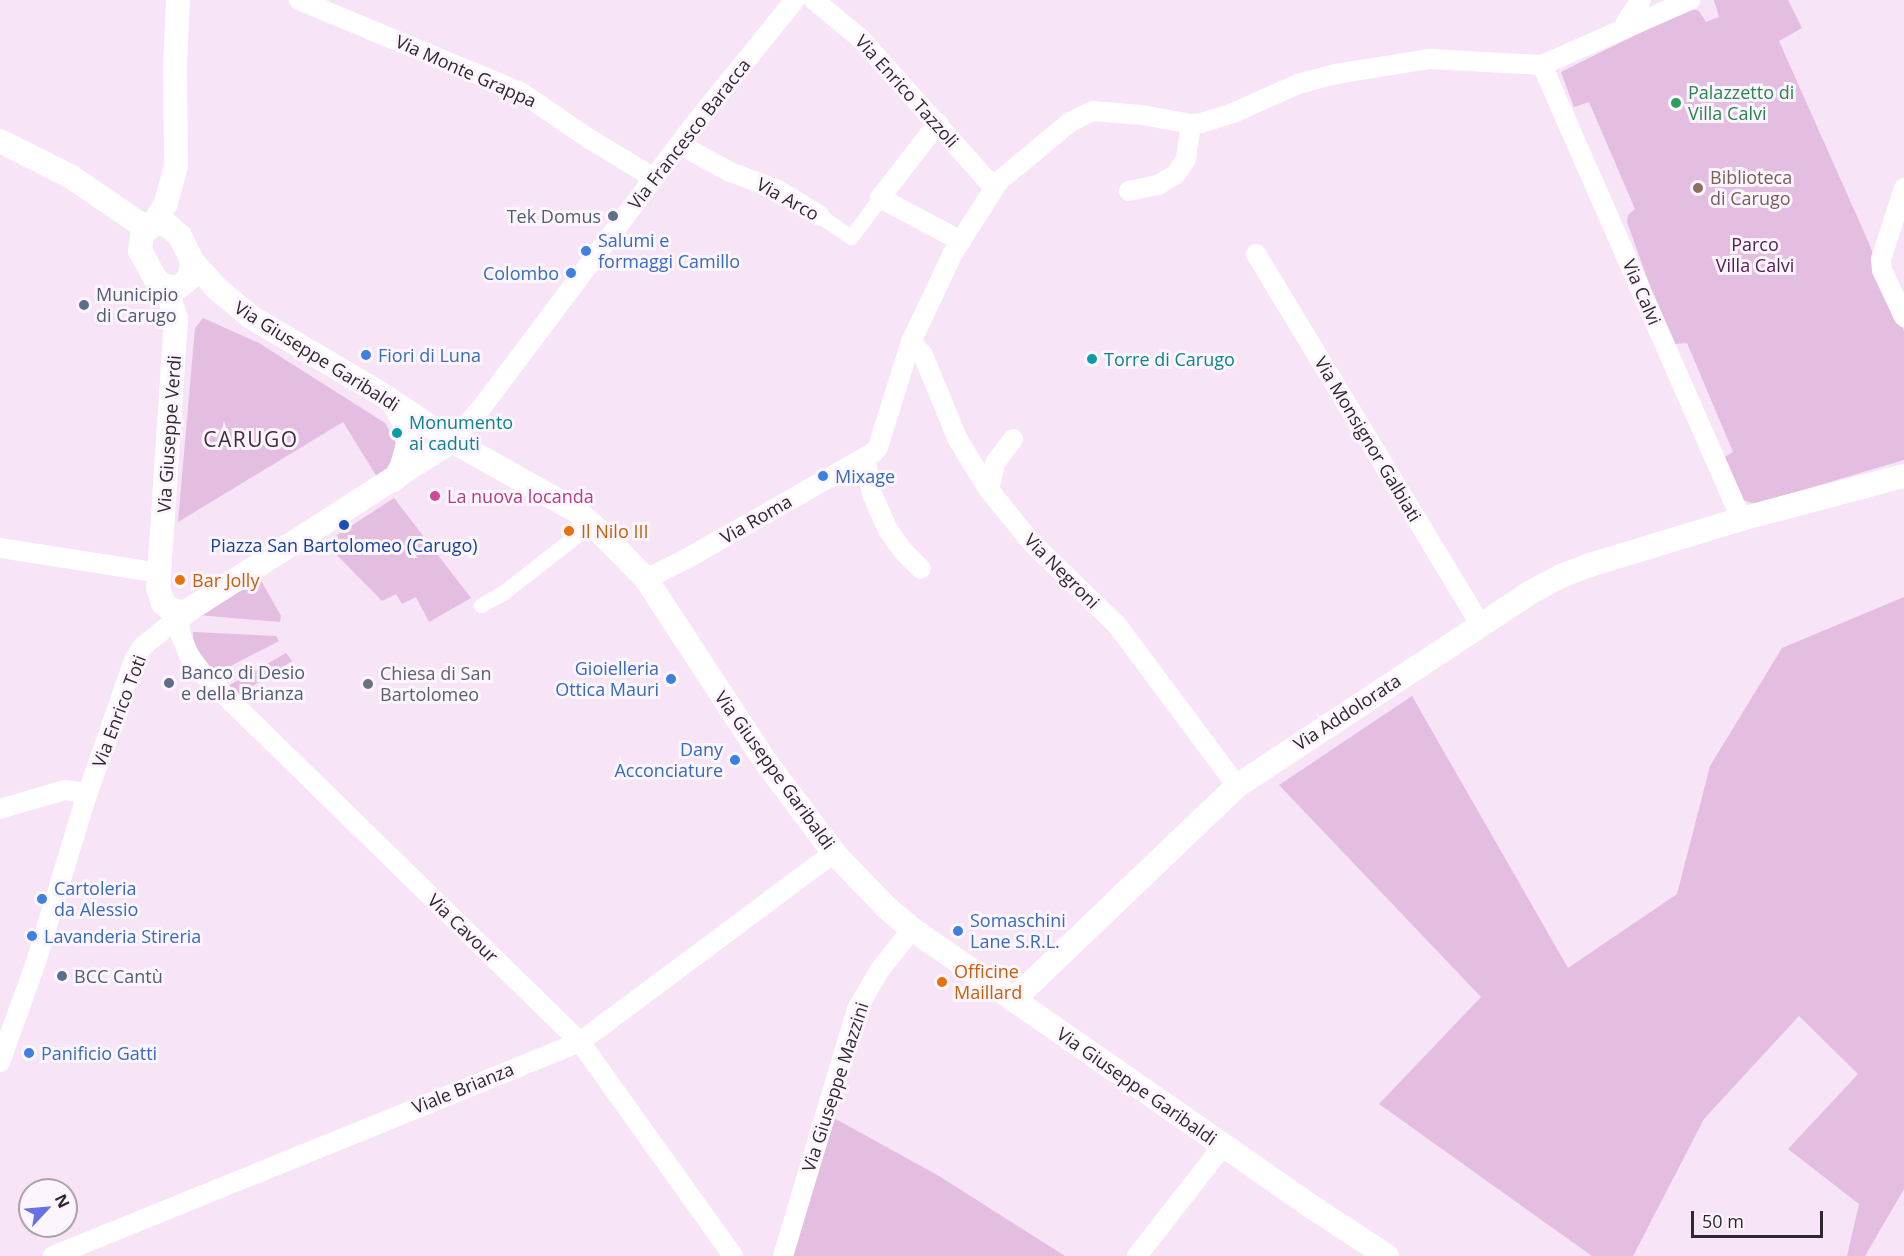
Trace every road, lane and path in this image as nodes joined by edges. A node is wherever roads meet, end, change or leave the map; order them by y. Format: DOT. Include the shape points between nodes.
graph roads {
  1 [pos="178,0"];
  2 [pos="299,0"];
  3 [pos="795,0"];
  4 [pos="814,0"];
  5 [pos="1641,0"];
  6 [pos="1690,0"];
  7 [pos="1625,29"];
  8 [pos="1542,65"];
  9 [pos="938,123"];
  10 [pos="1191,124"];
  11 [pos="0,141"];
  12 [pos="679,144"];
  13 [pos="654,178"];
  14 [pos="994,188"];
  15 [pos="1904,188"];
  16 [pos="1129,191"];
  17 [pos="880,198"];
  18 [pos="820,216"];
  19 [pos="154,231"];
  20 [pos="961,241"];
  21 [pos="1256,254"];
  22 [pos="192,261"];
  23 [pos="162,285"];
  24 [pos="1904,317"];
  25 [pos="911,342"];
  26 [pos="394,403"];
  27 [pos="1013,439"];
  28 [pos="452,441"];
  29 [pos="864,458"];
  30 [pos="1904,476"];
  31 [pos="394,480"];
  32 [pos="989,490"];
  33 [pos="1741,519"];
  34 [pos="591,524"];
  35 [pos="0,548"];
  36 [pos="921,569"];
  37 [pos="646,579"];
  38 [pos="158,580"];
  39 [pos="481,605"];
  40 [pos="181,616"];
  41 [pos="1480,624"];
  42 [pos="142,647"];
  43 [pos="1237,786"];
  44 [pos="85,801"];
  45 [pos="0,809"];
  46 [pos="834,853"];
  47 [pos="912,929"];
  48 [pos="1013,1000"];
  49 [pos="580,1042"];
  50 [pos="0,1062"];
  51 [pos="1223,1146"];
  52 [pos="53,1256"];
  53 [pos="733,1256"];
  54 [pos="783,1256"];
  55 [pos="1137,1256"];
  56 [pos="1387,1256"];
  1 -- 19 [label="street" via="176,166"];
  2 -- 13 [label="street, Via Monte Grappa" via="517,90"];
  3 -- 12 [label="street, Via Francesco Baracca"];
  4 -- 9 [label="street, Via Enrico Tazzoli" via="860,38"];
  5 -- 7 [label="street"];
  6 -- 7 [label="street"];
  7 -- 8 [label="street"];
  8 -- 10 [label="street" via="1430,58 1391,63 1298,84 1233,113"];
  8 -- 33 [label="street, Via Calvi"];
  9 -- 14 [label="street, Via Enrico Tazzoli"];
  9 -- 17 [label="street"];
  10 -- 14 [label="street" via="1093,111 1070,122"];
  10 -- 16 [label="street" via="1191,143 1176,174 1158,185"];
  11 -- 19 [label="street" via="70,176"];
  12 -- 13 [label="street, Via Francesco Baracca"];
  12 -- 18 [label="street, Via Arco" via="728,171 778,190"];
  13 -- 28 [label="street, Via Francesco Baracca" via="482,407"];
  14 -- 20 [label="street"];
  15 -- 24 [label="street" via="1881,259 1882,270"];
  17 -- 18 [label="street, Via Arco" via="851,237"];
  17 -- 20 [label="street"];
  19 -- 22 [label="street" via="186,244"];
  19 -- 23 [label="street" via="144,259"];
  20 -- 25 [label="street"];
  21 -- 41 [label="street, Via Monsignor Galbiati"];
  22 -- 23 [label="street" via="190,278 185,284 177,288"];
  22 -- 26 [label="street, Via Giuseppe Garibaldi" via="216,288 251,317"];
  23 -- 38 [label="street, Via Giuseppe Verdi" via="171,299 176,320"];
  25 -- 29 [label="street" via="878,447"];
  25 -- 32 [label="street, Via Negroni" via="923,355 958,440"];
  26 -- 28 [label="street, Via Giuseppe Garibaldi"];
  26 -- 31 [label="street" via="405,424 408,444"];
  27 -- 32 [label="street" via="994,463"];
  28 -- 31 [label="street, Via Enrico Toti"];
  28 -- 34 [label="street, Via Giuseppe Garibaldi" via="561,501"];
  29 -- 36 [label="street" via="872,494 888,530"];
  29 -- 37 [label="street, Via Roma"];
  30 -- 33 [label="street, Via Addolorata"];
  31 -- 40 [label="street, Via Enrico Toti"];
  32 -- 43 [label="street, Via Negroni" via="1032,543 1117,625"];
  33 -- 41 [label="street, Via Addolorata" via="1561,576"];
  34 -- 37 [label="street, Via Giuseppe Garibaldi"];
  34 -- 39 [label="street" via="504,592"];
  35 -- 38 [label="street"];
  37 -- 46 [label="street, Via Giuseppe Garibaldi" via="756,748"];
  38 -- 40 [label="street" via="164,603"];
  38 -- 42 [label="street, Via Giuseppe Verdi" via="157,627"];
  40 -- 42 [label="street, Via Enrico Toti"];
  40 -- 49 [label="street, Via Cavour" via="181,636 203,674"];
  41 -- 43 [label="street, Via Addolorata"];
  42 -- 44 [label="street, Via Enrico Toti"];
  43 -- 48 [label="street, Via Addolorata"];
  44 -- 45 [label="street" via="79,792 65,790"];
  44 -- 50 [label="street, Via Enrico Toti" via="36,962"];
  46 -- 47 [label="street, Via Giuseppe Garibaldi"];
  46 -- 49 [label="street, Viale Brianza"];
  47 -- 48 [label="street, Via Giuseppe Garibaldi"];
  47 -- 54 [label="street, Via Giuseppe Mazzini" via="879,971 857,1010"];
  48 -- 51 [label="street, Via Giuseppe Garibaldi"];
  49 -- 52 [label="street, Viale Brianza"];
  49 -- 53 [label="street, Via Cavour"];
  51 -- 55 [label="street"];
  51 -- 56 [label="street, Via Giuseppe Garibaldi"];
}
